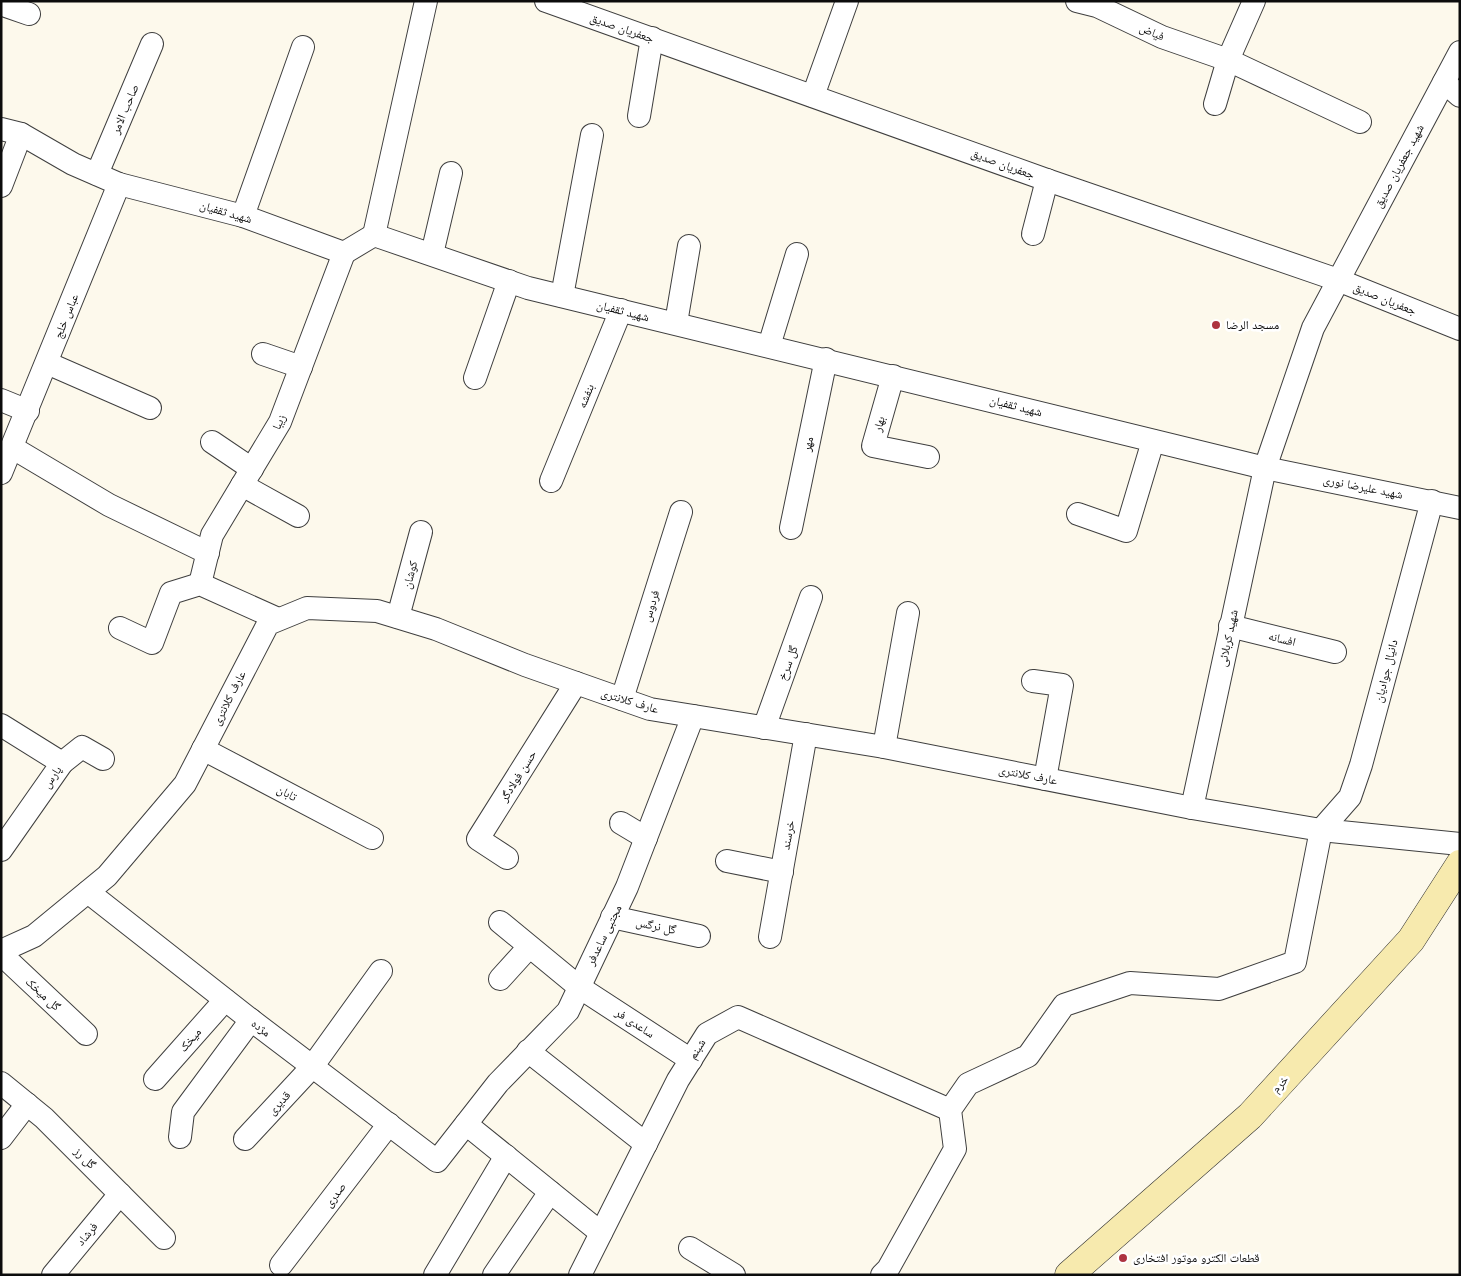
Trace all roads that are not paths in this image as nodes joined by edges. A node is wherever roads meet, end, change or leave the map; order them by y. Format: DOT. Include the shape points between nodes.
graph roads {
  1 [pos="426,1"];
  2 [pos="546,1"];
  3 [pos="847,1"];
  4 [pos="1078,1"];
  5 [pos="1254,1"];
  6 [pos="3,6"];
  7 [pos="573,6"];
  8 [pos="29,14"];
  9 [pos="652,38"];
  10 [pos="152,44"];
  11 [pos="304,47"];
  12 [pos="1460,52"];
  13 [pos="1228,60"];
  14 [pos="1452,89"];
  15 [pos="813,96"];
  16 [pos="1215,104"];
  17 [pos="639,116"];
  18 [pos="1360,122"];
  19 [pos="11,132"];
  20 [pos="592,135"];
  21 [pos="451,173"];
  22 [pos="97,174"];
  23 [pos="1047,180"];
  24 [pos="119,184"];
  25 [pos="1,186"];
  26 [pos="243,216"];
  27 [pos="1032,234"];
  28 [pos="374,235"];
  29 [pos="688,246"];
  30 [pos="344,253"];
  31 [pos="432,254"];
  32 [pos="797,254"];
  33 [pos="1338,280"];
  34 [pos="509,281"];
  35 [pos="562,296"];
  36 [pos="621,310"];
  37 [pos="676,324"];
  38 [pos="1460,328"];
  39 [pos="769,346"];
  40 [pos="263,354"];
  41 [pos="826,359"];
  42 [pos="47,363"];
  43 [pos="301,367"];
  44 [pos="893,376"];
  45 [pos="475,378"];
  46 [pos="1,400"];
  47 [pos="150,408"];
  48 [pos="28,411"];
  49 [pos="1153,441"];
  50 [pos="212,442"];
  51 [pos="13,448"];
  52 [pos="928,457"];
  53 [pos="1265,468"];
  54 [pos="1,473"];
  55 [pos="247,477"];
  56 [pos="551,481"];
  57 [pos="1432,501"];
  58 [pos="1460,508"];
  59 [pos="681,512"];
  60 [pos="1078,514"];
  61 [pos="298,516"];
  62 [pos="791,528"];
  63 [pos="422,532"];
  64 [pos="208,553"];
  65 [pos="200,584"];
  66 [pos="811,598"];
  67 [pos="908,613"];
  68 [pos="398,618"];
  69 [pos="278,619"];
  70 [pos="1230,626"];
  71 [pos="120,628"];
  72 [pos="1335,652"];
  73 [pos="1033,681"];
  74 [pos="576,683"];
  75 [pos="622,700"];
  76 [pos="693,716"];
  77 [pos="1,725"];
  78 [pos="764,728"];
  79 [pos="806,734"];
  80 [pos="884,747"];
  81 [pos="203,749"];
  82 [pos="102,759"];
  83 [pos="62,763"];
  84 [pos="1045,779"];
  85 [pos="1192,808"];
  86 [pos="622,823"];
  87 [pos="1321,830"];
  88 [pos="372,838"];
  89 [pos="646,838"];
  90 [pos="1460,844"];
  91 [pos="1,850"];
  92 [pos="508,858"];
  93 [pos="727,861"];
  94 [pos="1460,864"];
  95 [pos="782,872"];
  96 [pos="88,892"];
  97 [pos="612,917"];
  98 [pos="500,922"];
  99 [pos="699,936"];
  100 [pos="770,937"];
  101 [pos="529,947"];
  102 [pos="1,953"];
  103 [pos="381,971"];
  104 [pos="500,979"];
  105 [pos="579,987"];
  106 [pos="225,1000"];
  107 [pos="251,1020"];
  108 [pos="86,1034"];
  109 [pos="528,1051"];
  110 [pos="691,1060"];
  111 [pos="312,1067"];
  112 [pos="155,1079"];
  113 [pos="1,1082"];
  114 [pos="27,1104"];
  115 [pos="950,1110"];
  116 [pos="388,1124"];
  117 [pos="466,1124"];
  118 [pos="180,1137"];
  119 [pos="1,1138"];
  120 [pos="245,1139"];
  121 [pos="646,1144"];
  122 [pos="506,1156"];
  123 [pos="436,1161"];
  124 [pos="550,1192"];
  125 [pos="120,1194"];
  126 [pos="601,1233"];
  127 [pos="164,1238"];
  128 [pos="690,1248"];
  129 [pos="280,1265"];
  130 [pos="53,1275"];
  131 [pos="435,1275"];
  132 [pos="494,1275"];
  133 [pos="580,1275"];
  134 [pos="734,1275"];
  135 [pos="882,1275"];
  136 [pos="1069,1275"];
  1 -- 28 [label="street"];
  2 -- 7 [label="street, جعفریان صدیق"];
  3 -- 15 [label="street"];
  4 -- 13 [label="street, فیاض" via="1097,6 1162,37"];
  5 -- 13 [label="street"];
  6 -- 8 [label="street"];
  7 -- 9 [label="street, جعفریان صدیق"];
  9 -- 15 [label="street, جعفریان صدیق"];
  9 -- 17 [label="street"];
  10 -- 22 [label="street, صاحب الامر"];
  11 -- 26 [label="street"];
  12 -- 14 [label="street, شهید جعفریان صدیق"];
  13 -- 16 [label="street"];
  13 -- 18 [label="street, فیاض"];
  14 -- 33 [label="street, شهید جعفریان صدیق"];
  15 -- 23 [label="street, جعفریان صدیق"];
  19 -- 22 [label="street, شهید ثقفیان"];
  19 -- 25 [label="street"];
  20 -- 35 [label="street"];
  21 -- 31 [label="street"];
  22 -- 24 [label="street, شهید ثقفیان"];
  23 -- 27 [label="street"];
  23 -- 33 [label="street, جعفریان صدیق"];
  24 -- 26 [label="street, شهید ثقفیان"];
  24 -- 42 [label="street, عباس خلج"];
  26 -- 30 [label="street, شهید ثقفیان"];
  28 -- 30 [label="street"];
  28 -- 31 [label="street, شهید ثقفیان"];
  29 -- 37 [label="street"];
  30 -- 43 [label="street, زیبا"];
  31 -- 34 [label="street, شهید ثقفیان"];
  32 -- 39 [label="street"];
  33 -- 38 [label="street, جعفریان صدیق"];
  33 -- 53 [label="street, شهید جعفریان صدیق" via="1313,328"];
  34 -- 35 [label="street, شهید ثقفیان"];
  34 -- 45 [label="street"];
  35 -- 36 [label="street, شهید ثقفیان"];
  36 -- 37 [label="street, شهید ثقفیان"];
  36 -- 56 [label="street, بنفشه"];
  37 -- 39 [label="street, شهید ثقفیان"];
  39 -- 41 [label="street, شهید ثقفیان"];
  40 -- 43 [label="street"];
  41 -- 44 [label="street, شهید ثقفیان"];
  41 -- 62 [label="street, مهر"];
  42 -- 47 [label="street"];
  42 -- 48 [label="street, عباس خلج"];
  43 -- 55 [label="street, زیبا" via="280,422"];
  44 -- 49 [label="street, شهید ثقفیان"];
  44 -- 52 [label="street, بهار" via="872,446"];
  46 -- 48 [label="street"];
  48 -- 51 [label="street, عباس خلج"];
  49 -- 53 [label="street, شهید ثقفیان"];
  49 -- 60 [label="street" via="1126,531"];
  50 -- 55 [label="street"];
  51 -- 54 [label="street, عباس خلج"];
  51 -- 64 [label="street" via="109,505"];
  53 -- 57 [label="street, شهید علیرضا نوری"];
  53 -- 70 [label="street, شهید کربلائی"];
  55 -- 61 [label="street"];
  55 -- 64 [label="street, زیبا" via="212,535"];
  57 -- 58 [label="street, شهید علیرضا نوری"];
  57 -- 87 [label="street, دانیال جوادیان" via="1362,765 1350,797"];
  59 -- 75 [label="street, فردوس"];
  63 -- 68 [label="street, کوشان"];
  64 -- 65 [label="street, زیبا"];
  65 -- 69 [label="street"];
  65 -- 71 [label="street" via="171,593 152,643"];
  66 -- 78 [label="street, گل سرخ"];
  67 -- 80 [label="street"];
  68 -- 69 [label="street, عارف کلانتری" via="377,611 307,608"];
  68 -- 74 [label="street, عارف کلانتری" via="436,629"];
  69 -- 81 [label="street, عارف کلانتری" via="268,624"];
  70 -- 72 [label="street, افسانه"];
  70 -- 85 [label="street, شهید کربلائی"];
  73 -- 84 [label="street" via="1062,685"];
  74 -- 75 [label="street, عارف کلانتری"];
  74 -- 92 [label="street, حسن فولادگر" via="478,839"];
  75 -- 76 [label="street, عارف کلانتری" via="650,709"];
  76 -- 78 [label="street, عارف کلانتری"];
  76 -- 89 [label="street, مجتبی ساعدفر"];
  77 -- 83 [label="street, پارس"];
  78 -- 79 [label="street, عارف کلانتری"];
  79 -- 80 [label="street, عارف کلانتری"];
  79 -- 95 [label="street, خرسند"];
  80 -- 84 [label="street, عارف کلانتری"];
  81 -- 88 [label="street, تابان"];
  81 -- 96 [label="street, عارف کلانتری" via="185,784 107,876"];
  82 -- 83 [label="street" via="82,747"];
  83 -- 91 [label="street, پارس"];
  84 -- 85 [label="street, عارف کلانتری"];
  85 -- 87 [label="street, عارف کلانتری"];
  86 -- 89 [label="street"];
  87 -- 90 [label="street, عارف کلانتری"];
  87 -- 115 [label="street" via="1295,962 1219,989 1130,983 1064,1005 1028,1056 968,1084"];
  89 -- 97 [label="street, مجتبی ساعدفر"];
  93 -- 95 [label="street"];
  94 -- 136 [label="main road, خرم" via="1411,940 1250,1116"];
  95 -- 100 [label="street, خرسند"];
  96 -- 102 [label="street, عارف کلانتری" via="34,936"];
  96 -- 106 [label="street, مژده"];
  97 -- 99 [label="street, گل نرگس"];
  97 -- 105 [label="street, مجتبی ساعدفر"];
  98 -- 101 [label="street, ساعدی فر"];
  101 -- 104 [label="street"];
  101 -- 105 [label="street, ساعدی فر"];
  102 -- 108 [label="street, گل میخک"];
  103 -- 111 [label="street, قدیری"];
  105 -- 109 [label="street, مجتبی ساعدفر" via="568,1011"];
  105 -- 110 [label="street, ساعدی فر"];
  106 -- 107 [label="street, مژده"];
  106 -- 112 [label="street, میخک"];
  107 -- 111 [label="street, مژده"];
  107 -- 118 [label="street" via="183,1112"];
  109 -- 117 [label="street, مجتبی ساعدفر"];
  109 -- 121 [label="street"];
  110 -- 115 [label="street, شبنم" via="707,1034 738,1017"];
  110 -- 121 [label="street, شبنم"];
  111 -- 116 [label="street, مژده"];
  111 -- 120 [label="street, قدیری"];
  113 -- 114 [label="street, گل رز"];
  114 -- 119 [label="street"];
  114 -- 125 [label="street, گل رز"];
  115 -- 135 [label="street" via="955,1149"];
  116 -- 123 [label="street, مژده"];
  116 -- 129 [label="street, صدری"];
  117 -- 122 [label="street"];
  117 -- 123 [label="street, مجتبی ساعدفر"];
  121 -- 126 [label="street, شبنم"];
  122 -- 124 [label="street"];
  122 -- 131 [label="street"];
  124 -- 126 [label="street"];
  124 -- 132 [label="street"];
  125 -- 127 [label="street, گل رز"];
  125 -- 130 [label="street, فرشاد"];
  126 -- 133 [label="street, شبنم"];
  128 -- 134 [label="street"];
}
